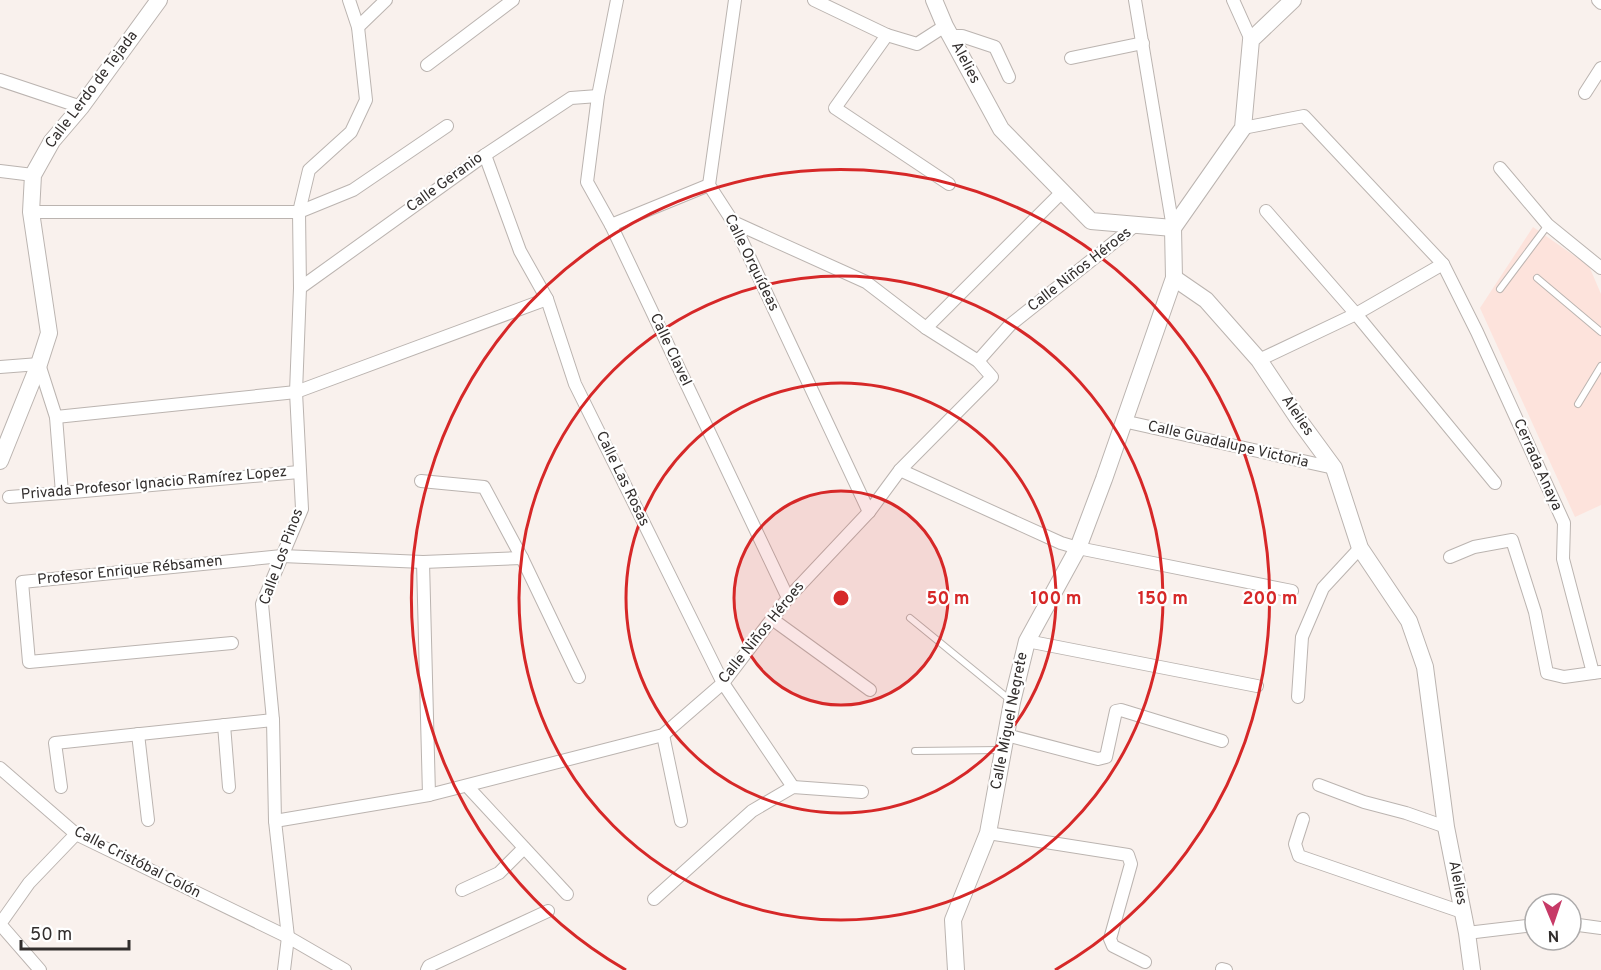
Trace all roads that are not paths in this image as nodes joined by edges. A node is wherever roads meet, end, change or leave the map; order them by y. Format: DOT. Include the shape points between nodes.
graph roads {
  1 [pos="159,0"];
  2 [pos="349,0"];
  3 [pos="386,0"];
  4 [pos="513,0"];
  5 [pos="617,0"];
  6 [pos="735,0"];
  7 [pos="814,0"];
  8 [pos="934,0"];
  9 [pos="1135,0"];
  10 [pos="1233,0"];
  11 [pos="1293,0"];
  12 [pos="358,27"];
  13 [pos="948,31"];
  14 [pos="887,34"];
  15 [pos="1251,40"];
  16 [pos="1143,43"];
  17 [pos="1071,58"];
  18 [pos="427,65"];
  19 [pos="1601,68"];
  20 [pos="1009,77"];
  21 [pos="0,80"];
  22 [pos="1585,93"];
  23 [pos="598,96"];
  24 [pos="81,107"];
  25 [pos="447,126"];
  26 [pos="1244,128"];
  27 [pos="485,154"];
  28 [pos="1500,168"];
  29 [pos="0,171"];
  30 [pos="33,175"];
  31 [pos="949,184"];
  32 [pos="709,185"];
  33 [pos="1063,191"];
  34 [pos="1266,211"];
  35 [pos="31,212"];
  36 [pos="299,212"];
  37 [pos="733,222"];
  38 [pos="1137,224"];
  39 [pos="611,225"];
  40 [pos="1548,225"];
  41 [pos="1173,228"];
  42 [pos="1443,264"];
  43 [pos="1601,268"];
  44 [pos="1174,278"];
  45 [pos="1537,278"];
  46 [pos="300,288"];
  47 [pos="1500,289"];
  48 [pos="547,299"];
  49 [pos="1356,314"];
  50 [pos="926,328"];
  51 [pos="1601,332"];
  52 [pos="1259,360"];
  53 [pos="978,361"];
  54 [pos="39,364"];
  55 [pos="1601,366"];
  56 [pos="0,367"];
  57 [pos="296,392"];
  58 [pos="1578,404"];
  59 [pos="56,417"];
  60 [pos="1123,421"];
  61 [pos="0,461"];
  62 [pos="1334,468"];
  63 [pos="900,470"];
  64 [pos="299,472"];
  65 [pos="421,481"];
  66 [pos="1495,483"];
  67 [pos="62,493"];
  68 [pos="9,497"];
  69 [pos="868,512"];
  70 [pos="1078,548"];
  71 [pos="1360,548"];
  72 [pos="282,556"];
  73 [pos="1450,557"];
  74 [pos="522,558"];
  75 [pos="423,562"];
  76 [pos="1292,591"];
  77 [pos="788,598"];
  78 [pos="910,618"];
  79 [pos="772,619"];
  80 [pos="1027,641"];
  81 [pos="232,643"];
  82 [pos="1597,672"];
  83 [pos="579,677"];
  84 [pos="723,683"];
  85 [pos="1257,686"];
  86 [pos="870,690"];
  87 [pos="1298,697"];
  88 [pos="1012,702"];
  89 [pos="273,720"];
  90 [pos="224,725"];
  91 [pos="138,734"];
  92 [pos="663,735"];
  93 [pos="1222,741"];
  94 [pos="1005,743"];
  95 [pos="915,751"];
  96 [pos="0,768"];
  97 [pos="1319,785"];
  98 [pos="467,786"];
  99 [pos="61,787"];
  100 [pos="230,787"];
  101 [pos="793,787"];
  102 [pos="862,792"];
  103 [pos="429,795"];
  104 [pos="1303,819"];
  105 [pos="148,820"];
  106 [pos="275,820"];
  107 [pos="681,821"];
  108 [pos="1446,827"];
  109 [pos="988,833"];
  110 [pos="76,834"];
  111 [pos="524,848"];
  112 [pos="462,890"];
  113 [pos="567,894"];
  114 [pos="654,900"];
  115 [pos="548,911"];
  116 [pos="1462,912"];
  117 [pos="1523,926"];
  118 [pos="1583,926"];
  119 [pos="1601,928"];
  120 [pos="1467,933"];
  121 [pos="288,938"];
  122 [pos="1145,962"];
  123 [pos="40,970"];
  124 [pos="284,970"];
  125 [pos="345,970"];
  126 [pos="427,970"];
  127 [pos="956,970"];
  128 [pos="1472,970"];
  1 -- 24 [label="street, Calle Lerdo de Tejada"];
  2 -- 12 [label="street, Calle Los Pinos"];
  3 -- 12 [label="street"];
  4 -- 18 [label="street"];
  5 -- 23 [label="street, Calle Clavel"];
  6 -- 32 [label="street"];
  7 -- 14 [label="street"];
  8 -- 13 [label="street, Alelies"];
  9 -- 16 [label="street"];
  10 -- 15 [label="street"];
  11 -- 15 [label="street"];
  12 -- 36 [label="street, Calle Los Pinos" via="366,100 351,132 309,170"];
  13 -- 14 [label="street" via="917,44"];
  13 -- 20 [label="street" via="995,47"];
  13 -- 33 [label="street, Alelies" via="1001,129"];
  14 -- 31 [label="street" via="835,108"];
  15 -- 26 [label="street"];
  16 -- 17 [label="street"];
  16 -- 41 [label="street"];
  19 -- 22 [label="street"];
  21 -- 24 [label="street"];
  23 -- 27 [label="street, Calle Geranio" via="571,98"];
  23 -- 39 [label="street, Calle Clavel" via="587,182"];
  24 -- 30 [label="street, Calle Lerdo de Tejada" via="52,141"];
  25 -- 36 [label="street" via="353,190"];
  26 -- 41 [label="street"];
  26 -- 42 [label="street" via="1304,116"];
  27 -- 46 [label="street, Calle Geranio"];
  27 -- 48 [label="street, Calle Las Rosas" via="520,250"];
  28 -- 40 [label="street"];
  29 -- 30 [label="street"];
  30 -- 35 [label="street, Calle Lerdo de Tejada"];
  32 -- 37 [label="street, Calle Orquídeas"];
  32 -- 39 [label="street"];
  33 -- 38 [label="street, Alelies" via="1091,220"];
  33 -- 50 [label="street"];
  34 -- 49 [label="street"];
  35 -- 36 [label="street"];
  35 -- 54 [label="street, Calle Lerdo de Tejada" via="49,333"];
  36 -- 46 [label="street, Calle Los Pinos"];
  37 -- 50 [label="street" via="866,282"];
  37 -- 69 [label="street, Calle Orquídeas"];
  38 -- 41 [label="street, Alelies"];
  38 -- 53 [label="street, Calle Niños Héroes" via="1010,325"];
  39 -- 77 [label="street, Calle Clavel"];
  40 -- 43 [label="street"];
  40 -- 47 [label="lane"];
  41 -- 44 [label="street"];
  42 -- 49 [label="street"];
  42 -- 82 [label="street, Cerrada Anaya" via="1564,523 1563,559"];
  44 -- 52 [label="street, Alelies" via="1206,300"];
  44 -- 60 [label="street, Calle Miguel Negrete"];
  45 -- 51 [label="lane"];
  46 -- 57 [label="street, Calle Los Pinos"];
  48 -- 57 [label="street"];
  48 -- 84 [label="street, Calle Las Rosas" via="575,384"];
  49 -- 52 [label="street"];
  49 -- 66 [label="street"];
  50 -- 53 [label="street"];
  52 -- 62 [label="street, Alelies"];
  53 -- 63 [label="street, Calle Niños Héroes" via="992,377"];
  54 -- 56 [label="street"];
  54 -- 59 [label="street"];
  54 -- 61 [label="street, Calle Lerdo de Tejada"];
  55 -- 58 [label="lane"];
  57 -- 59 [label="street"];
  57 -- 64 [label="street, Calle Los Pinos"];
  59 -- 67 [label="street"];
  60 -- 62 [label="street, Calle Guadalupe Victoria"];
  60 -- 70 [label="street, Calle Miguel Negrete"];
  62 -- 71 [label="street, Alelies"];
  63 -- 69 [label="street, Calle Niños Héroes"];
  63 -- 70 [label="street"];
  64 -- 67 [label="street, Privada Profesor Ignacio Ramírez Lopez"];
  64 -- 72 [label="street, Calle Los Pinos" via="302,508"];
  65 -- 74 [label="street" via="484,487"];
  67 -- 68 [label="street, Privada Profesor Ignacio Ramírez Lopez"];
  69 -- 77 [label="street, Calle Niños Héroes"];
  70 -- 76 [label="street"];
  70 -- 80 [label="street, Calle Miguel Negrete"];
  71 -- 87 [label="street" via="1323,588 1302,637"];
  71 -- 108 [label="street, Alelies" via="1410,621 1425,667"];
  72 -- 75 [label="street"];
  72 -- 81 [label="street, Profesor Enrique Rébsamen" via="22,582 29,662"];
  72 -- 89 [label="street, Calle Los Pinos" via="262,604"];
  73 -- 82 [label="street" via="1474,547 1512,540 1535,612 1547,673 1564,677"];
  74 -- 75 [label="street"];
  74 -- 83 [label="street"];
  75 -- 103 [label="street"];
  77 -- 79 [label="street, Calle Niños Héroes"];
  78 -- 88 [label="lane"];
  79 -- 84 [label="street, Calle Niños Héroes"];
  79 -- 86 [label="street"];
  80 -- 85 [label="street"];
  80 -- 88 [label="street, Calle Miguel Negrete"];
  84 -- 92 [label="street, Calle Niños Héroes"];
  84 -- 101 [label="street, Calle Las Rosas"];
  88 -- 94 [label="street, Calle Miguel Negrete"];
  89 -- 90 [label="street"];
  89 -- 106 [label="street, Calle Los Pinos"];
  90 -- 91 [label="street"];
  90 -- 100 [label="street"];
  91 -- 99 [label="street" via="55,743"];
  91 -- 105 [label="street"];
  92 -- 98 [label="street, Calle Niños Héroes"];
  92 -- 107 [label="street"];
  93 -- 94 [label="street" via="1122,710 1116,711 1106,757 1098,759"];
  94 -- 95 [label="lane"];
  94 -- 109 [label="street, Calle Miguel Negrete"];
  96 -- 110 [label="street, Calle Cristóbal Colón"];
  97 -- 108 [label="street"];
  98 -- 103 [label="street, Calle Niños Héroes"];
  98 -- 111 [label="street"];
  101 -- 102 [label="street"];
  101 -- 114 [label="street" via="752,812"];
  103 -- 106 [label="street, Calle Niños Héroes"];
  104 -- 116 [label="street" via="1295,844 1299,856"];
  106 -- 121 [label="street, Calle Los Pinos"];
  108 -- 116 [label="street, Alelies"];
  109 -- 122 [label="street" via="1128,855 1131,864 1110,939 1113,946"];
  109 -- 127 [label="street, Calle Miguel Negrete" via="953,920"];
  110 -- 121 [label="street, Calle Cristóbal Colón"];
  110 -- 123 [label="street" via="29,883 0,924"];
  111 -- 112 [label="street" via="499,873"];
  111 -- 113 [label="street"];
  115 -- 126 [label="street"];
  116 -- 120 [label="street, Alelies"];
  117 -- 120 [label="street"];
  118 -- 119 [label="street"];
  120 -- 128 [label="street, Alelies"];
  121 -- 124 [label="street, Calle Los Pinos"];
  121 -- 125 [label="street, Calle Cristóbal Colón"];
}
